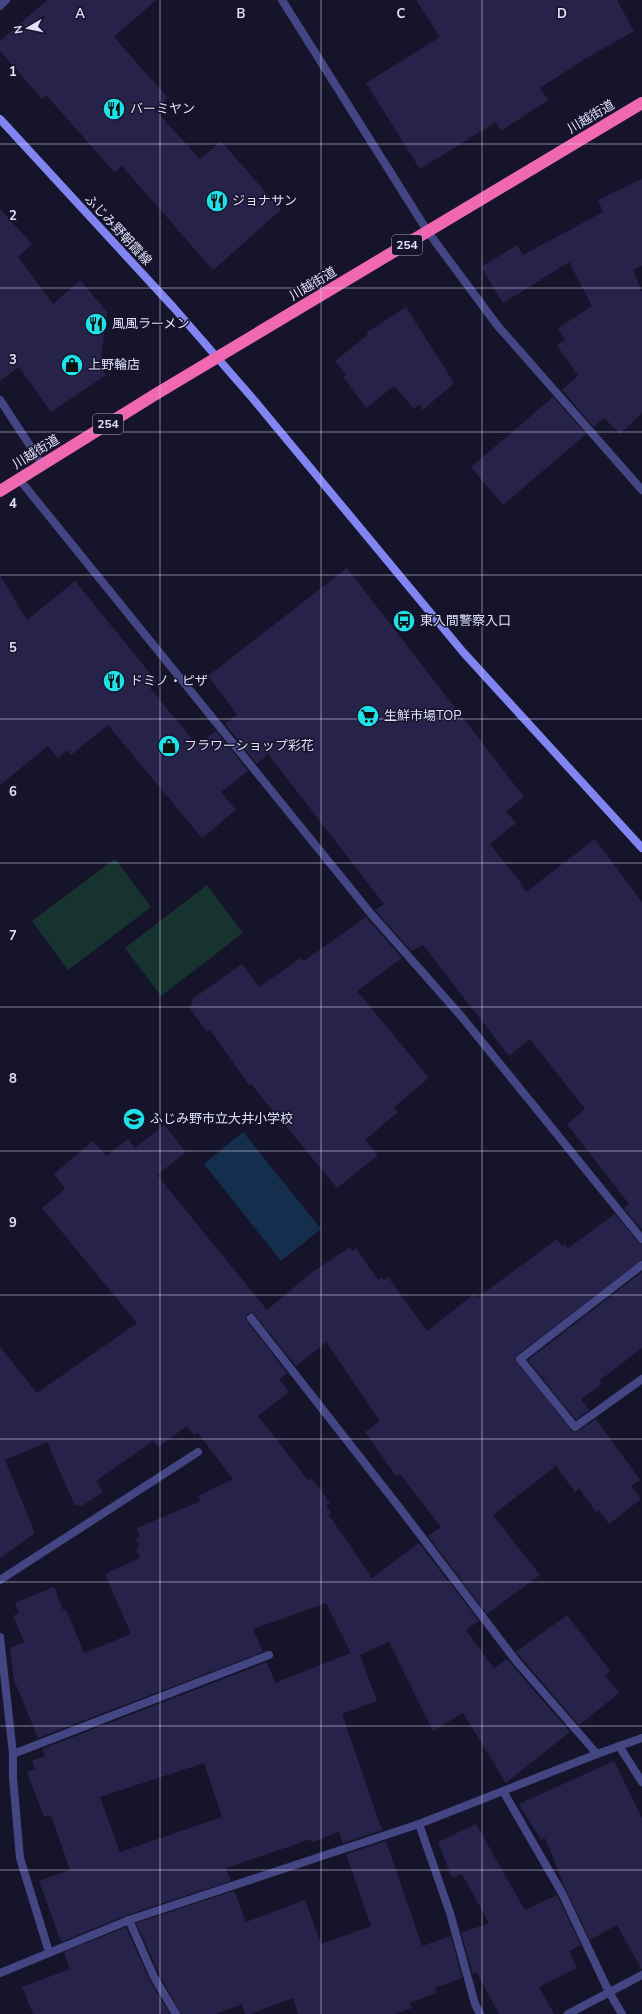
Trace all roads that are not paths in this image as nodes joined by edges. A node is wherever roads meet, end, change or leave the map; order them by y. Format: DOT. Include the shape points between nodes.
graph roads {
  1 [pos="6,0"];
  2 [pos="282,0"];
  3 [pos="0,6"];
  4 [pos="642,103"];
  5 [pos="0,119"];
  6 [pos="428,232"];
  7 [pos="216,358"];
  8 [pos="0,400"];
  9 [pos="42,464"];
  10 [pos="19,479"];
  11 [pos="642,490"];
  12 [pos="0,491"];
  13 [pos="642,848"];
  14 [pos="642,1239"];
  15 [pos="642,1265"];
  16 [pos="251,1318"];
  17 [pos="642,1379"];
  18 [pos="198,1452"];
  19 [pos="0,1580"];
  20 [pos="0,1636"];
  21 [pos="269,1655"];
  22 [pos="642,1738"];
  23 [pos="619,1746"];
  24 [pos="13,1754"];
  25 [pos="597,1754"];
  26 [pos="642,1782"];
  27 [pos="503,1791"];
  28 [pos="419,1824"];
  29 [pos="129,1920"];
  30 [pos="49,1952"];
  31 [pos="0,1973"];
  32 [pos="642,1975"];
  33 [pos="609,1992"];
  34 [pos="176,2014"];
  35 [pos="480,2014"];
  36 [pos="568,2014"];
  37 [pos="622,2014"];
  1 -- 3 [label="street"];
  2 -- 6 [label="street"];
  4 -- 6 [label="highway, 川越街道 / 254"];
  5 -- 7 [label="street, ふじみ野朝霞線" via="174,308"];
  6 -- 7 [label="highway, 川越街道 / 254"];
  6 -- 11 [label="street" via="497,325"];
  7 -- 9 [label="highway, 川越街道 / 254"];
  7 -- 13 [label="street, ふじみ野朝霞線" via="254,400 463,652"];
  8 -- 9 [label="street"];
  9 -- 10 [label="highway, 川越街道 / 254"];
  10 -- 12 [label="highway, 川越街道 / 254"];
  10 -- 14 [label="street" via="372,915 461,1016"];
  15 -- 17 [label="street" via="520,1359 575,1427"];
  16 -- 25 [label="street" via="517,1662"];
  18 -- 19 [label="street"];
  20 -- 24 [label="street"];
  21 -- 24 [label="street"];
  22 -- 23 [label="street"];
  23 -- 25 [label="street"];
  23 -- 26 [label="street"];
  24 -- 30 [label="street" via="12,1778 20,1858"];
  25 -- 27 [label="street"];
  27 -- 28 [label="street"];
  27 -- 33 [label="street" via="562,1893"];
  28 -- 29 [label="street"];
  28 -- 35 [label="street" via="450,1913"];
  29 -- 30 [label="street"];
  29 -- 34 [label="street" via="154,1977"];
  30 -- 31 [label="street"];
  32 -- 33 [label="street"];
  33 -- 36 [label="street"];
  33 -- 37 [label="street"];
}
